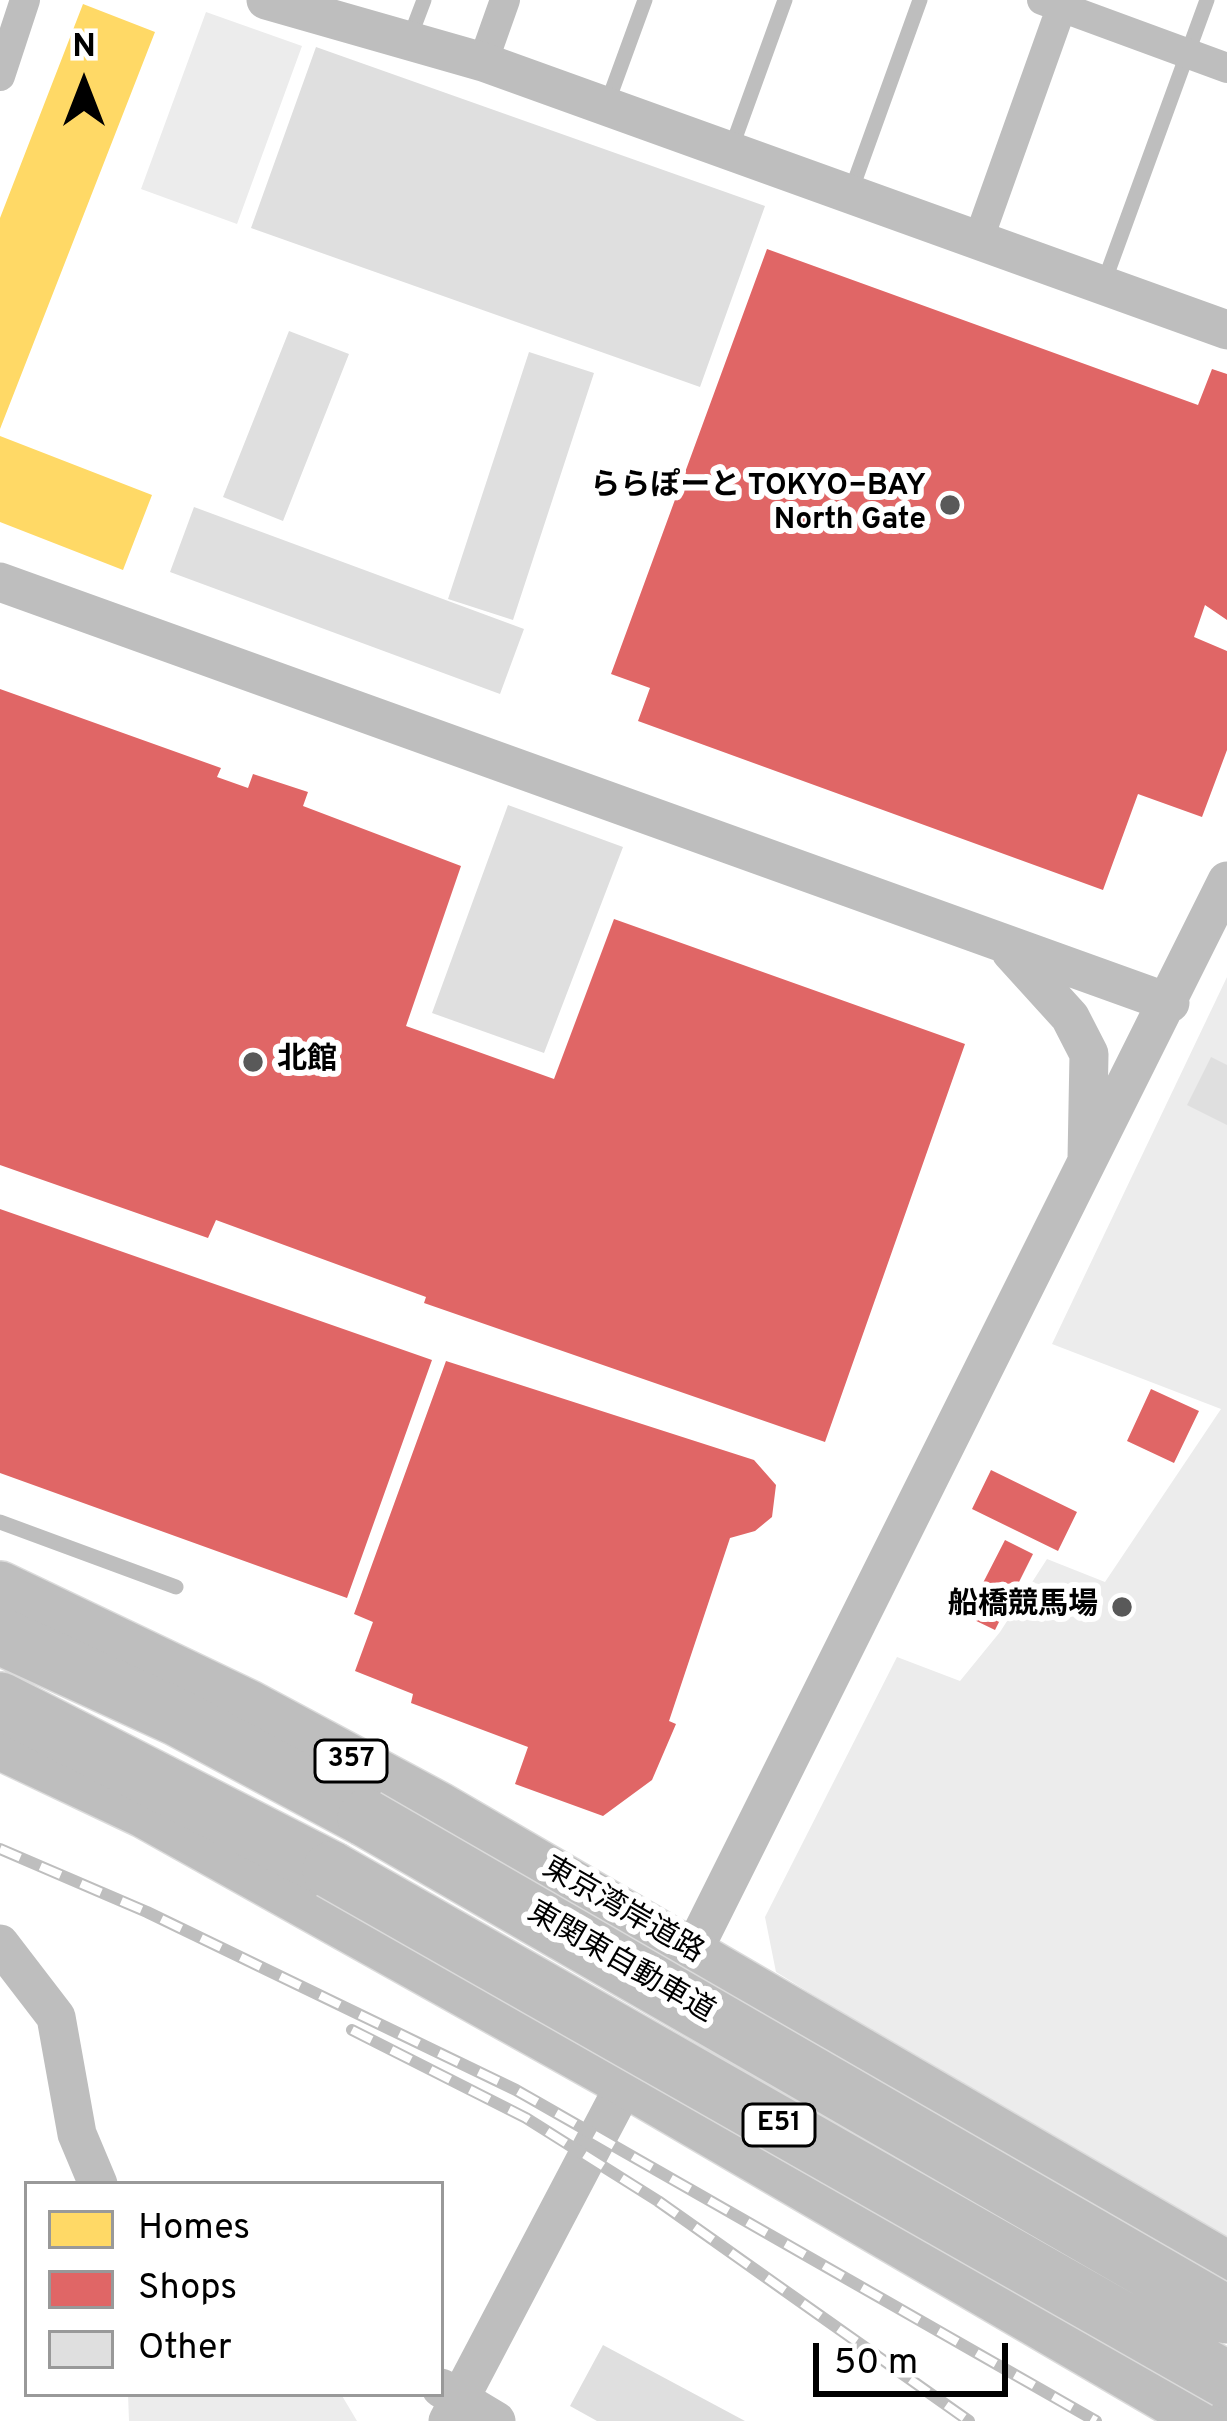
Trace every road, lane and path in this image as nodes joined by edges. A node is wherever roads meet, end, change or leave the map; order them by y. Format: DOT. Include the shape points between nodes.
graph roads {
  1 [pos="25,0"];
  2 [pos="267,0"];
  3 [pos="424,0"];
  4 [pos="505,0"];
  5 [pos="645,0"];
  6 [pos="784,0"];
  7 [pos="920,0"];
  8 [pos="1207,0"];
  9 [pos="1056,2"];
  10 [pos="344,11"];
  11 [pos="409,41"];
  12 [pos="1187,54"];
  13 [pos="483,62"];
  14 [pos="1227,68"];
  15 [pos="0,76"];
  16 [pos="607,107"];
  17 [pos="730,152"];
  18 [pos="850,194"];
  19 [pos="979,241"];
  20 [pos="1103,286"];
  21 [pos="1226,326"];
  22 [pos="0,582"];
  23 [pos="1227,881"];
  24 [pos="1008,947"];
  25 [pos="1170,1003"];
  26 [pos="1087,1171"];
  27 [pos="0,1522"];
  28 [pos="176,1586"];
  29 [pos="0,1587"];
  30 [pos="0,1636"];
  31 [pos="0,1701"];
  32 [pos="0,1744"];
  33 [pos="353,1762"];
  34 [pos="0,1944"];
  35 [pos="692,1953"];
  36 [pos="658,2018"];
  37 [pos="627,2082"];
  38 [pos="97,2181"];
  39 [pos="1227,2267"];
  40 [pos="1227,2315"];
  41 [pos="1227,2354"];
  42 [pos="1227,2380"];
  43 [pos="450,2402"];
  44 [pos="496,2421"];
  45 [pos="1208,2421"];
  1 -- 15 [label="street"];
  2 -- 10 [label="street"];
  3 -- 11 [label="lane"];
  4 -- 13 [label="street"];
  5 -- 16 [label="lane"];
  6 -- 17 [label="lane"];
  7 -- 18 [label="lane"];
  8 -- 12 [label="lane"];
  9 -- 12 [label="street"];
  9 -- 19 [label="street"];
  10 -- 11 [label="street"];
  11 -- 13 [label="street"];
  12 -- 14 [label="street"];
  12 -- 20 [label="lane"];
  13 -- 16 [label="street"];
  16 -- 17 [label="street"];
  17 -- 18 [label="street"];
  18 -- 19 [label="street"];
  19 -- 20 [label="street"];
  20 -- 21 [label="street"];
  22 -- 24 [label="street"];
  23 -- 25 [label="street"];
  24 -- 25 [label="street"];
  24 -- 26 [label="street" via="1070,1017 1089,1054"];
  25 -- 26 [label="street"];
  26 -- 35 [label="street"];
  27 -- 28 [label="lane"];
  29 -- 33 [label="highway, 東京湾岸道路 / 357"];
  30 -- 40 [label="highway, 東関東自動車道 / E51, bridge" via="367,1817"];
  31 -- 42 [label="highway, 東関東自動車道 / E51, bridge" via="331,1870"];
  32 -- 37 [label="highway" via="144,1812"];
  33 -- 35 [label="highway, 東京湾岸道路 / 357"];
  33 -- 36 [label="street" via="422,1838 502,1886 565,1964"];
  34 -- 38 [label="street" via="56,2017 77,2134"];
  35 -- 36 [label="street"];
  35 -- 39 [label="highway, 東京湾岸道路 / 357"];
  36 -- 37 [label="street"];
  36 -- 41 [label="street"];
  37 -- 43 [label="street"];
  37 -- 45 [label="highway"];
  43 -- 44 [label="street"];
}
